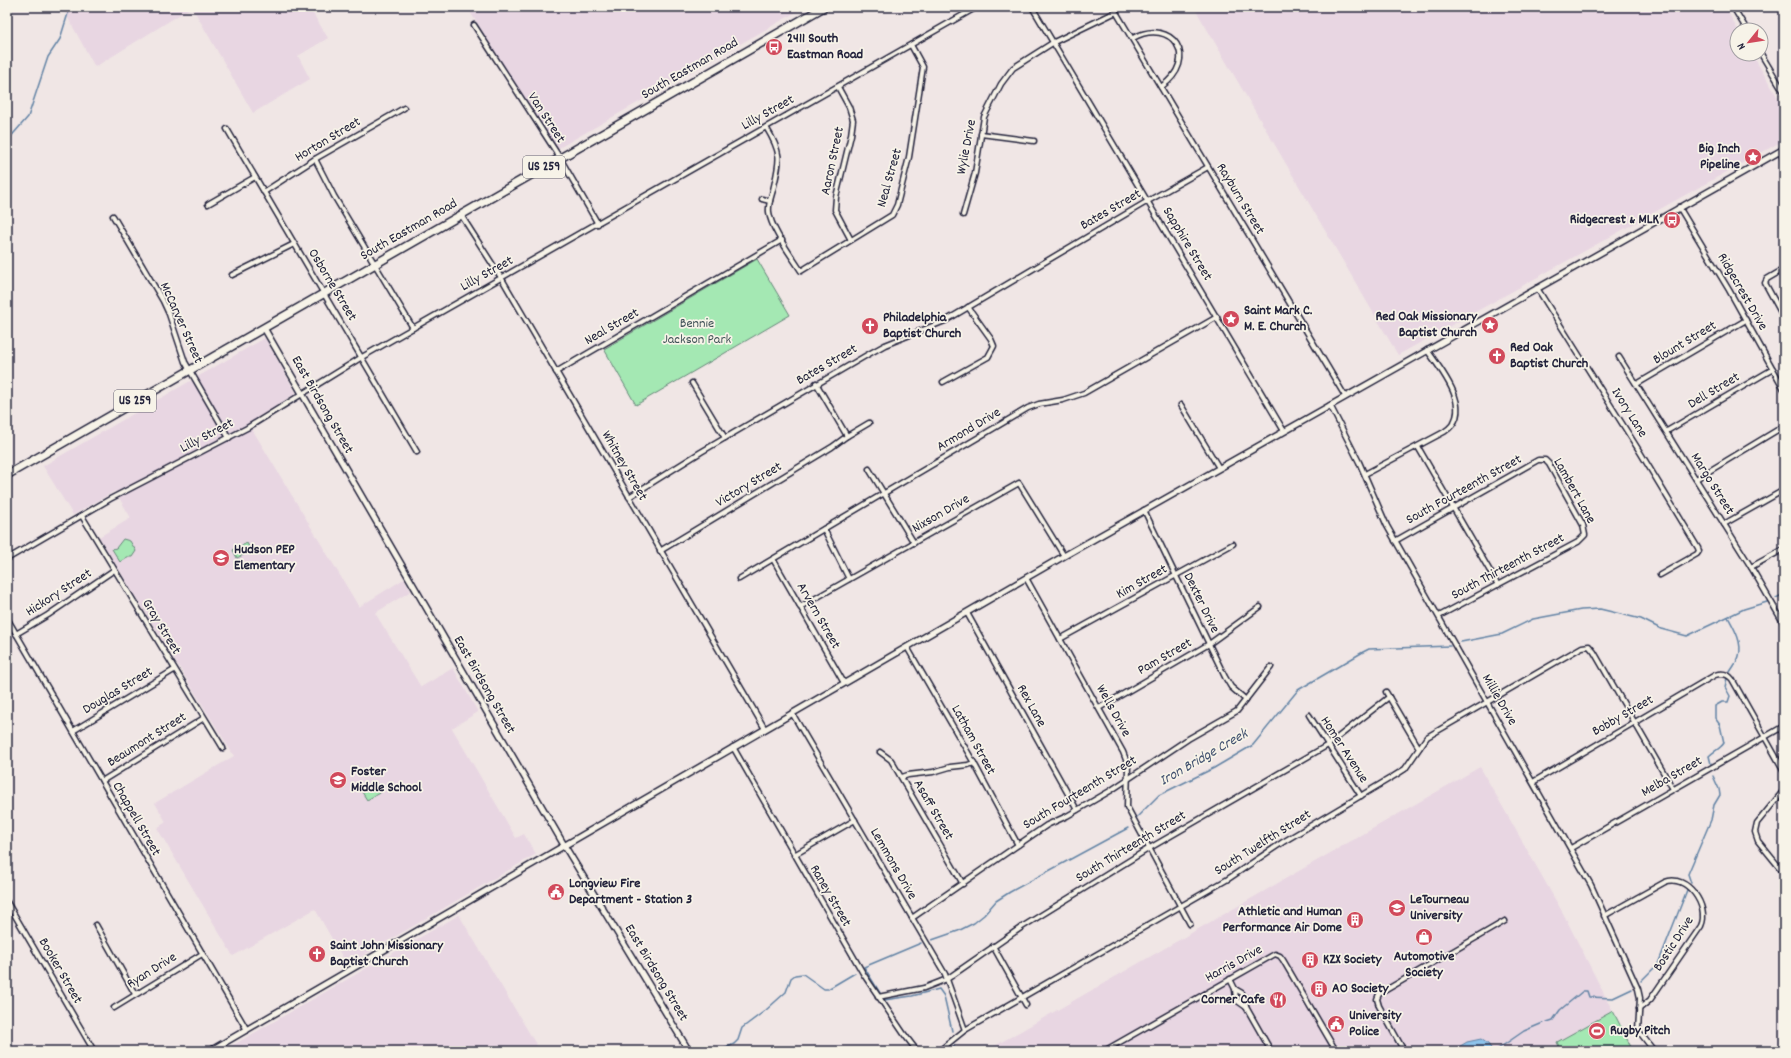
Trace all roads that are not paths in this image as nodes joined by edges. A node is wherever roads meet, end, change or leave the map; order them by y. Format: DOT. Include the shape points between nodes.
graph roads {
  1 [pos="824,7"];
  2 [pos="977,7"];
  3 [pos="1032,7"];
  4 [pos="1733,7"];
  5 [pos="1116,12"];
  6 [pos="1742,22"];
  7 [pos="474,25"];
  8 [pos="1133,38"];
  9 [pos="1054,42"];
  10 [pos="911,45"];
  11 [pos="1766,62"];
  12 [pos="838,87"];
  13 [pos="1161,87"];
  14 [pos="1784,92"];
  15 [pos="404,108"];
  16 [pos="766,127"];
  17 [pos="227,129"];
  18 [pos="981,134"];
  19 [pos="1034,141"];
  20 [pos="1782,150"];
  21 [pos="560,158"];
  22 [pos="315,160"];
  23 [pos="1784,160"];
  24 [pos="1208,167"];
  25 [pos="255,177"];
  26 [pos="264,192"];
  27 [pos="762,199"];
  28 [pos="770,201"];
  29 [pos="1148,201"];
  30 [pos="208,204"];
  31 [pos="1679,207"];
  32 [pos="461,215"];
  33 [pos="963,215"];
  34 [pos="113,216"];
  35 [pos="598,224"];
  36 [pos="782,240"];
  37 [pos="851,240"];
  38 [pos="294,244"];
  39 [pos="375,264"];
  40 [pos="1784,269"];
  41 [pos="232,275"];
  42 [pos="502,279"];
  43 [pos="1537,288"];
  44 [pos="324,293"];
  45 [pos="968,307"];
  46 [pos="1217,317"];
  47 [pos="1784,318"];
  48 [pos="1746,320"];
  49 [pos="264,328"];
  50 [pos="413,328"];
  51 [pos="1427,350"];
  52 [pos="362,357"];
  53 [pos="1619,357"];
  54 [pos="1773,369"];
  55 [pos="190,370"];
  56 [pos="556,372"];
  57 [pos="943,382"];
  58 [pos="692,383"];
  59 [pos="816,383"];
  60 [pos="1637,384"];
  61 [pos="1784,389"];
  62 [pos="301,393"];
  63 [pos="1345,396"];
  64 [pos="1181,405"];
  65 [pos="1330,405"];
  66 [pos="869,423"];
  67 [pos="1784,426"];
  68 [pos="1284,431"];
  69 [pos="1667,432"];
  70 [pos="847,436"];
  71 [pos="229,438"];
  72 [pos="725,438"];
  73 [pos="1418,447"];
  74 [pos="417,452"];
  75 [pos="1543,459"];
  76 [pos="1219,468"];
  77 [pos="869,469"];
  78 [pos="1365,474"];
  79 [pos="7,475"];
  80 [pos="1696,479"];
  81 [pos="1784,490"];
  82 [pos="884,493"];
  83 [pos="629,497"];
  84 [pos="1453,509"];
  85 [pos="1144,510"];
  86 [pos="82,516"];
  87 [pos="1724,524"];
  88 [pos="824,529"];
  89 [pos="1585,535"];
  90 [pos="1395,541"];
  91 [pos="914,543"];
  92 [pos="1233,544"];
  93 [pos="1784,549"];
  94 [pos="660,551"];
  95 [pos="1064,556"];
  96 [pos="7,559"];
  97 [pos="773,559"];
  98 [pos="1751,567"];
  99 [pos="114,570"];
  100 [pos="1660,575"];
  101 [pos="1176,576"];
  102 [pos="1026,578"];
  103 [pos="740,579"];
  104 [pos="849,579"];
  105 [pos="1498,585"];
  106 [pos="800,607"];
  107 [pos="1260,607"];
  108 [pos="967,612"];
  109 [pos="1439,616"];
  110 [pos="7,618"];
  111 [pos="1784,624"];
  112 [pos="16,634"];
  113 [pos="1060,639"];
  114 [pos="1209,644"];
  115 [pos="908,647"];
  116 [pos="1271,667"];
  117 [pos="174,670"];
  118 [pos="844,683"];
  119 [pos="1386,692"];
  120 [pos="1389,697"];
  121 [pos="1246,700"];
  122 [pos="1488,702"];
  123 [pos="1099,708"];
  124 [pos="792,713"];
  125 [pos="1309,715"];
  126 [pos="204,718"];
  127 [pos="1636,722"];
  128 [pos="1784,726"];
  129 [pos="765,729"];
  130 [pos="73,731"];
  131 [pos="1763,737"];
  132 [pos="1328,745"];
  133 [pos="733,747"];
  134 [pos="223,748"];
  135 [pos="1419,748"];
  136 [pos="880,752"];
  137 [pos="974,763"];
  138 [pos="1784,771"];
  139 [pos="902,777"];
  140 [pos="1128,779"];
  141 [pos="102,781"];
  142 [pos="1533,782"];
  143 [pos="1673,789"];
  144 [pos="1784,790"];
  145 [pos="1361,796"];
  146 [pos="1077,810"];
  147 [pos="855,820"];
  148 [pos="564,845"];
  149 [pos="1018,845"];
  150 [pos="1571,848"];
  151 [pos="1148,849"];
  152 [pos="794,855"];
  153 [pos="1784,873"];
  154 [pos="963,884"];
  155 [pos="7,902"];
  156 [pos="1180,906"];
  157 [pos="1604,916"];
  158 [pos="912,918"];
  159 [pos="1505,921"];
  160 [pos="1190,924"];
  161 [pos="96,925"];
  162 [pos="993,946"];
  163 [pos="202,954"];
  164 [pos="947,979"];
  165 [pos="1230,979"];
  166 [pos="1235,989"];
  167 [pos="135,994"];
  168 [pos="878,997"];
  169 [pos="1022,997"];
  170 [pos="1026,1005"];
  171 [pos="1246,1007"];
  172 [pos="114,1008"];
  173 [pos="1639,1009"];
  174 [pos="247,1030"];
  175 [pos="965,1030"];
  176 [pos="94,1051"];
  177 [pos="210,1051"];
  178 [pos="689,1051"];
  179 [pos="917,1051"];
  180 [pos="939,1051"];
  181 [pos="1104,1051"];
  182 [pos="1271,1051"];
  183 [pos="1336,1051"];
  184 [pos="1404,1051"];
  185 [pos="1654,1051"];
  1 -- 21 [label="main road, South Eastman Road / US 259"];
  2 -- 10 [label="street, Lilly Street"];
  3 -- 9 [label="street, Sapphire Street"];
  4 -- 6 [label="street"];
  5 -- 8 [label="street, Rayburn Street"];
  5 -- 9 [label="street, Wylie Drive"];
  7 -- 21 [label="street, Van Street"];
  8 -- 13 [label="street, Rayburn Street"];
  8 -- 13 [label="street" via="1145,33 1158,32 1170,37 1178,47 1180,67 1174,77"];
  9 -- 18 [label="street, Wylie Drive" via="1013,68 987,110"];
  9 -- 29 [label="street, Sapphire Street"];
  10 -- 12 [label="street, Lilly Street"];
  10 -- 37 [label="street, Neal Street" via="923,67 909,157 897,205 892,215"];
  11 -- 14 [label="street"];
  12 -- 16 [label="street, Lilly Street"];
  12 -- 37 [label="street, Aaron Street" via="853,120 835,210"];
  13 -- 24 [label="street, Rayburn Street"];
  15 -- 22 [label="street, Horton Street"];
  16 -- 28 [label="street" via="777,145 780,156"];
  16 -- 35 [label="street, Lilly Street"];
  17 -- 25 [label="street, Osborne Street"];
  18 -- 19 [label="street"];
  18 -- 33 [label="street, Wylie Drive" via="975,173"];
  20 -- 23 [label="street"];
  20 -- 31 [label="street"];
  21 -- 32 [label="main road, South Eastman Road / US 259"];
  21 -- 35 [label="street, Van Street"];
  22 -- 26 [label="street, Horton Street"];
  22 -- 39 [label="street"];
  24 -- 29 [label="street, Bates Street"];
  24 -- 63 [label="street, Rayburn Street"];
  25 -- 26 [label="street, Osborne Street"];
  25 -- 30 [label="street"];
  26 -- 38 [label="street, Osborne Street"];
  27 -- 28 [label="street"];
  28 -- 36 [label="street" via="771,219"];
  29 -- 45 [label="street, Bates Street"];
  29 -- 46 [label="street, Sapphire Street"];
  31 -- 43 [label="street"];
  31 -- 48 [label="street, Ridgecrest Drive"];
  32 -- 39 [label="main road, South Eastman Road / US 259"];
  32 -- 42 [label="street, Whitney Street"];
  34 -- 55 [label="street, McCarver Street" via="163,301"];
  35 -- 42 [label="street, Lilly Street"];
  36 -- 37 [label="street, Neal Street" via="801,271"];
  36 -- 56 [label="street, Neal Street"];
  38 -- 41 [label="street"];
  38 -- 44 [label="street, Osborne Street"];
  39 -- 44 [label="main road, South Eastman Road / US 259"];
  39 -- 50 [label="street"];
  40 -- 47 [label="street" via="1767,279 1766,283"];
  42 -- 50 [label="street, Lilly Street"];
  42 -- 56 [label="street, Whitney Street"];
  43 -- 51 [label="street"];
  43 -- 100 [label="street, Ivory Lane" via="1698,547 1699,551"];
  44 -- 49 [label="main road, South Eastman Road / US 259"];
  44 -- 52 [label="street, Osborne Street"];
  45 -- 57 [label="street" via="991,340 994,346 992,352 988,357"];
  45 -- 59 [label="street, Bates Street" via="932,327 885,345"];
  46 -- 68 [label="street, Sapphire Street"];
  46 -- 82 [label="street, Armond Drive" via="1084,393 1028,408"];
  48 -- 54 [label="street, Ridgecrest Drive"];
  48 -- 60 [label="street, Blount Street"];
  49 -- 55 [label="main road, South Eastman Road / US 259"];
  49 -- 62 [label="street, East Birdsong Street"];
  50 -- 52 [label="street, Lilly Street"];
  51 -- 63 [label="street"];
  51 -- 73 [label="street" via="1452,388 1457,408 1456,421 1449,429"];
  52 -- 62 [label="street, Lilly Street"];
  52 -- 74 [label="street, Osborne Street"];
  53 -- 60 [label="street, Margo Street"];
  54 -- 61 [label="street, Ridgecrest Drive"];
  54 -- 69 [label="street, Dell Street"];
  55 -- 71 [label="street, McCarver Street"];
  55 -- 79 [label="main road, South Eastman Road / US 259"];
  56 -- 83 [label="street, Whitney Street"];
  58 -- 72 [label="street"];
  59 -- 70 [label="street"];
  59 -- 72 [label="street, Bates Street"];
  60 -- 69 [label="street, Margo Street"];
  62 -- 71 [label="street, Lilly Street"];
  62 -- 148 [label="street, East Birdsong Street"];
  63 -- 65 [label="street"];
  64 -- 76 [label="street"];
  65 -- 68 [label="street"];
  65 -- 78 [label="street, Millie Drive"];
  66 -- 70 [label="street, Victory Street"];
  67 -- 80 [label="street"];
  68 -- 76 [label="street"];
  69 -- 80 [label="street, Margo Street"];
  70 -- 94 [label="street, Victory Street"];
  71 -- 86 [label="street, Lilly Street"];
  72 -- 83 [label="street, Bates Street"];
  73 -- 78 [label="street"];
  73 -- 84 [label="street"];
  75 -- 84 [label="street, South Fourteenth Street"];
  75 -- 89 [label="street, Lambert Lane" via="1553,471 1583,525"];
  76 -- 85 [label="street"];
  77 -- 82 [label="street"];
  78 -- 90 [label="street, Millie Drive"];
  80 -- 87 [label="street, Margo Street"];
  81 -- 87 [label="street"];
  82 -- 88 [label="street, Armond Drive"];
  82 -- 91 [label="street"];
  83 -- 94 [label="street, Whitney Street"];
  84 -- 90 [label="street, South Fourteenth Street"];
  84 -- 105 [label="street"];
  85 -- 95 [label="street"];
  85 -- 101 [label="street, Dexter Drive"];
  86 -- 96 [label="street, Lilly Street"];
  86 -- 99 [label="street, Gray Street"];
  87 -- 98 [label="street, Margo Street"];
  88 -- 97 [label="street, Armond Drive"];
  88 -- 104 [label="street"];
  89 -- 105 [label="street, South Thirteenth Street" via="1578,542"];
  90 -- 109 [label="street, Millie Drive"];
  91 -- 95 [label="street, Nixson Drive" via="1019,483"];
  91 -- 104 [label="street, Nixson Drive"];
  92 -- 101 [label="street, Kim Street"];
  93 -- 98 [label="street"];
  94 -- 129 [label="street, Whitney Street"];
  95 -- 102 [label="street"];
  97 -- 103 [label="street, Armond Drive"];
  97 -- 106 [label="street, Arvern Street"];
  98 -- 111 [label="street, Margo Street"];
  99 -- 112 [label="street, Hickory Street"];
  99 -- 117 [label="street, Gray Street"];
  101 -- 113 [label="street, Kim Street"];
  101 -- 114 [label="street, Dexter Drive"];
  102 -- 108 [label="street"];
  102 -- 113 [label="street, Wells Drive"];
  104 -- 106 [label="street, Nixson Drive"];
  105 -- 109 [label="street, South Thirteenth Street"];
  106 -- 118 [label="street, Arvern Street"];
  107 -- 114 [label="street, Pam Street"];
  108 -- 115 [label="street"];
  108 -- 146 [label="street, Rex Lane"];
  109 -- 122 [label="street, Millie Drive"];
  110 -- 112 [label="street, Chappell Street"];
  112 -- 130 [label="street, Chappell Street"];
  113 -- 123 [label="street, Wells Drive"];
  114 -- 121 [label="street, Dexter Drive" via="1231,687"];
  114 -- 123 [label="street, Pam Street"];
  115 -- 118 [label="street"];
  115 -- 137 [label="street, Latham Street"];
  116 -- 121 [label="street, South Fourteenth Street"];
  117 -- 126 [label="street, Gray Street"];
  117 -- 130 [label="street, Douglas Street"];
  118 -- 124 [label="street"];
  119 -- 120 [label="street"];
  120 -- 132 [label="street, South Thirteenth Street"];
  120 -- 135 [label="street"];
  121 -- 140 [label="street, South Fourteenth Street" via="1237,712 1188,739"];
  122 -- 127 [label="street, South Twelfth Street" via="1582,647 1589,646"];
  122 -- 135 [label="street, South Twelfth Street" via="1427,737"];
  122 -- 142 [label="street, Millie Drive"];
  123 -- 140 [label="street, Wells Drive" via="1126,758"];
  124 -- 129 [label="street"];
  124 -- 147 [label="street, Lemmons Drive"];
  125 -- 132 [label="street, Homer Avenue"];
  126 -- 134 [label="street, Gray Street"];
  126 -- 141 [label="street, Beaumont Street"];
  127 -- 131 [label="street, Bobby Street" via="1715,675 1726,674 1732,679"];
  127 -- 142 [label="street, Bobby Street"];
  127 -- 143 [label="street"];
  128 -- 131 [label="street, Melba Street"];
  129 -- 133 [label="street"];
  130 -- 141 [label="street, Chappell Street"];
  131 -- 138 [label="street"];
  131 -- 143 [label="street, Melba Street"];
  132 -- 145 [label="street, Homer Avenue"];
  132 -- 151 [label="street, South Thirteenth Street"];
  133 -- 148 [label="street"];
  133 -- 152 [label="street, Raney Street"];
  135 -- 145 [label="street, South Twelfth Street" via="1405,769"];
  136 -- 139 [label="street, Asaff Street" via="890,758"];
  137 -- 139 [label="street"];
  137 -- 149 [label="street, Latham Street"];
  139 -- 154 [label="street, Asaff Street"];
  140 -- 146 [label="street, South Fourteenth Street"];
  140 -- 151 [label="street, Wells Drive" via="1127,807"];
  141 -- 163 [label="street, Chappell Street"];
  142 -- 150 [label="street, Millie Drive"];
  143 -- 150 [label="street, Melba Street"];
  144 -- 153 [label="street" via="1757,823 1755,832 1758,840"];
  145 -- 156 [label="street, South Twelfth Street"];
  146 -- 149 [label="street, South Fourteenth Street" via="1047,825"];
  147 -- 152 [label="street"];
  147 -- 158 [label="street, Lemmons Drive"];
  148 -- 174 [label="street"];
  148 -- 178 [label="street, East Birdsong Street"];
  149 -- 154 [label="street, South Fourteenth Street"];
  150 -- 157 [label="street, Millie Drive"];
  151 -- 156 [label="street, Wells Drive"];
  151 -- 162 [label="street, South Thirteenth Street"];
  152 -- 168 [label="street, Raney Street"];
  154 -- 158 [label="street, South Fourteenth Street"];
  155 -- 176 [label="street, Booker Street"];
  156 -- 160 [label="street, Wells Drive"];
  156 -- 169 [label="street, South Twelfth Street"];
  157 -- 173 [label="street, Millie Drive" via="1638,988"];
  157 -- 173 [label="street, Bostic Drive" via="1673,880 1688,886 1702,908 1704,917 1701,926 1650,1000"];
  158 -- 164 [label="street, Lemmons Drive"];
  159 -- 184 [label="street" via="1379,994 1379,1006"];
  161 -- 167 [label="street"];
  162 -- 164 [label="street, South Thirteenth Street"];
  162 -- 169 [label="street"];
  163 -- 167 [label="street, Ryan Drive"];
  163 -- 174 [label="street, Chappell Street"];
  164 -- 168 [label="street, South Thirteenth Street" via="924,988"];
  164 -- 175 [label="street, Lemmons Drive"];
  165 -- 166 [label="street"];
  165 -- 181 [label="street, Harris Drive"];
  165 -- 183 [label="street, Harris Drive" via="1270,956 1280,956"];
  166 -- 171 [label="street" via="1242,993"];
  166 -- 171 [label="street" via="1237,1002"];
  167 -- 172 [label="street, Ryan Drive"];
  168 -- 179 [label="street, Raney Street"];
  169 -- 170 [label="street"];
  169 -- 175 [label="street, South Twelfth Street"];
  171 -- 182 [label="street"];
  173 -- 185 [label="street" via="1638,1030"];
  174 -- 177 [label="street"];
  175 -- 180 [label="street, South Twelfth Street"];
}
